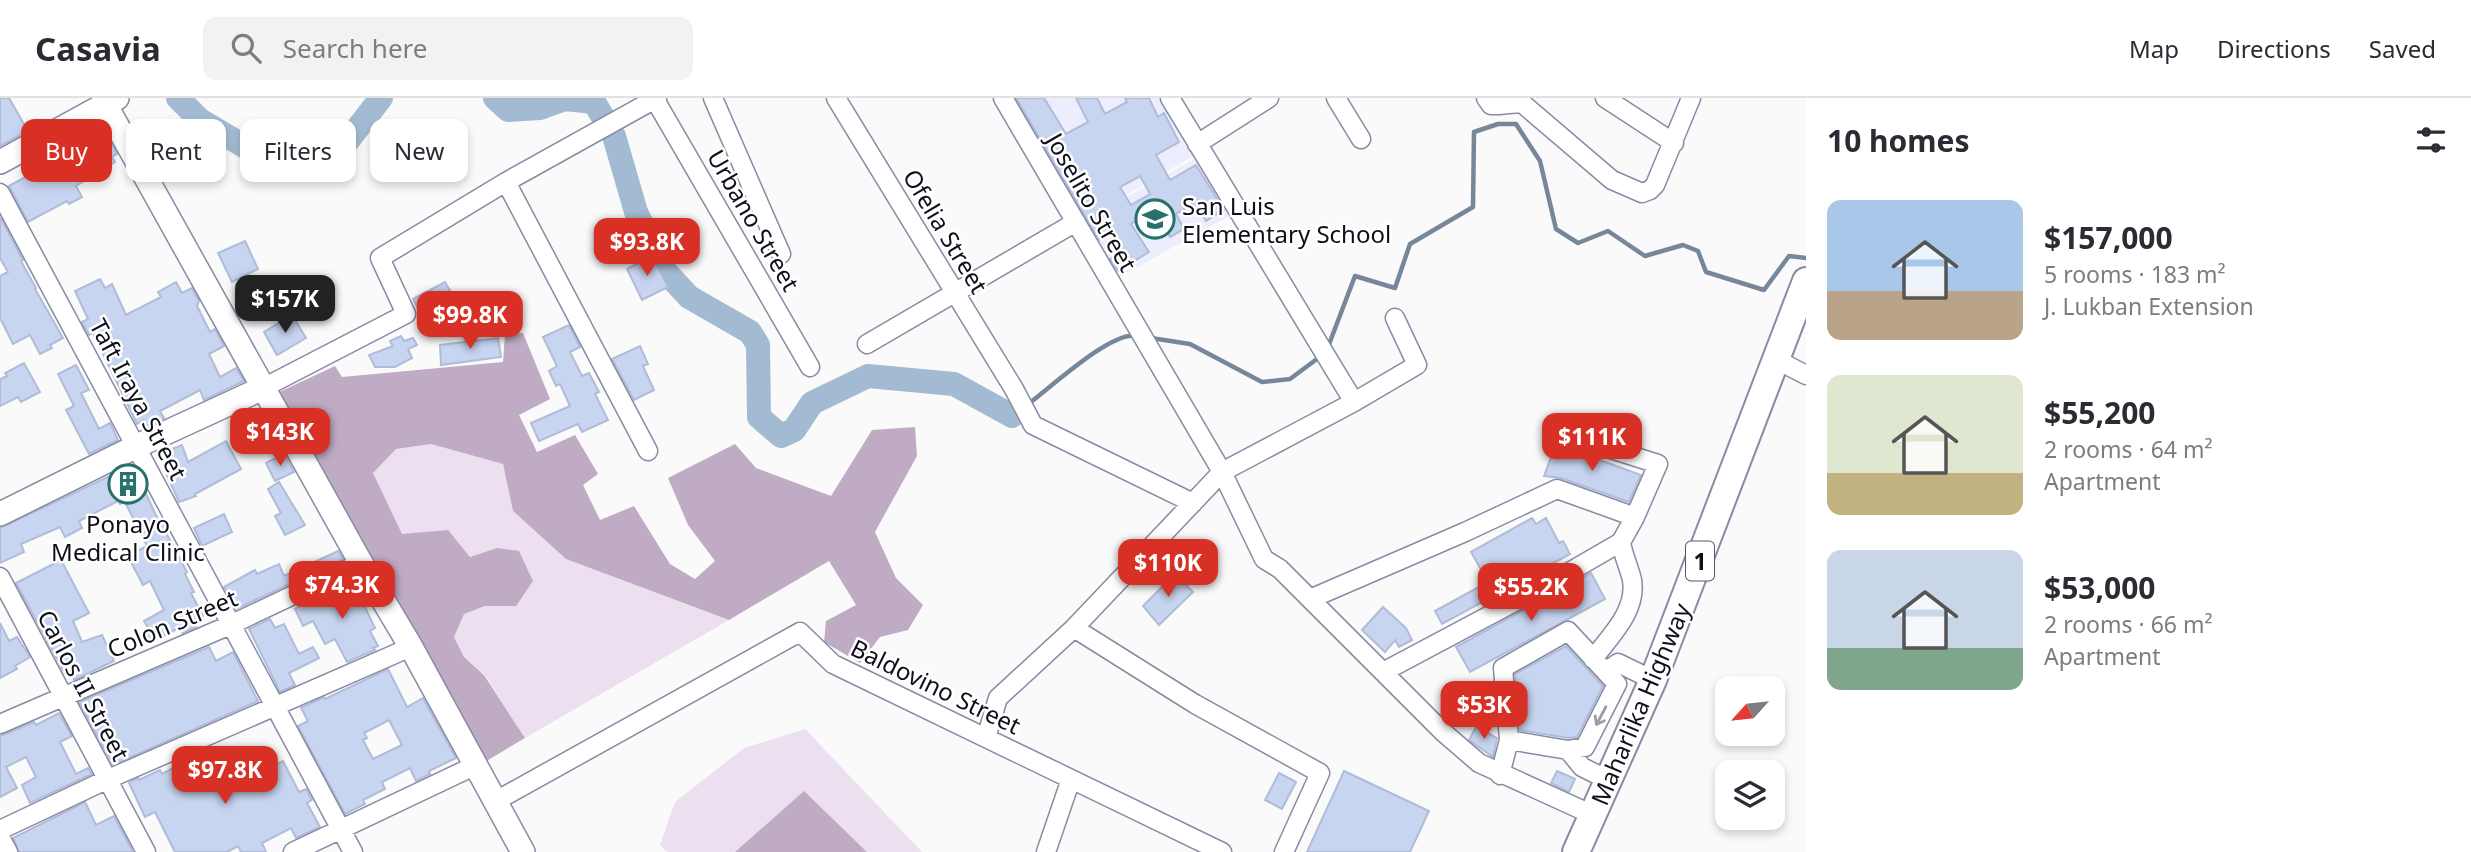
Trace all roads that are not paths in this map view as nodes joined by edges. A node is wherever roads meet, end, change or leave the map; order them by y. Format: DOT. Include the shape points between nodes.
graph roads {
  1 [pos="655,98"];
  2 [pos="713,98"];
  3 [pos="836,98"];
  4 [pos="1003,98"];
  5 [pos="1170,98"];
  6 [pos="1269,98"];
  7 [pos="1336,98"];
  8 [pos="1486,98"];
  9 [pos="1605,98"];
  10 [pos="1691,98"];
  11 [pos="108,100"];
  12 [pos="1361,139"];
  13 [pos="1674,143"];
  14 [pos="1197,144"];
  15 [pos="0,162"];
  16 [pos="506,183"];
  17 [pos="0,193"];
  18 [pos="1076,222"];
  19 [pos="781,254"];
  20 [pos="1806,281"];
  21 [pos="955,292"];
  22 [pos="1395,318"];
  23 [pos="867,344"];
  24 [pos="1781,350"];
  25 [pos="810,367"];
  26 [pos="1806,375"];
  27 [pos="263,388"];
  28 [pos="1354,402"];
  29 [pos="1557,432"];
  30 [pos="137,446"];
  31 [pos="649,451"];
  32 [pos="1223,472"];
  33 [pos="1193,503"];
  34 [pos="0,514"];
  35 [pos="1635,517"];
  36 [pos="1621,542"];
  37 [pos="361,563"];
  38 [pos="0,576"];
  39 [pos="1310,598"];
  40 [pos="230,625"];
  41 [pos="1074,628"];
  42 [pos="411,648"];
  43 [pos="1593,659"];
  44 [pos="1383,672"];
  45 [pos="1606,673"];
  46 [pos="1653,680"];
  47 [pos="62,697"];
  48 [pos="276,706"];
  49 [pos="0,724"];
  50 [pos="986,738"];
  51 [pos="1509,740"];
  52 [pos="1568,750"];
  53 [pos="474,766"];
  54 [pos="1500,775"];
  55 [pos="1071,779"];
  56 [pos="106,780"];
  57 [pos="1608,780"];
  58 [pos="494,802"];
  59 [pos="1593,814"];
  60 [pos="341,829"];
  61 [pos="0,830"];
  62 [pos="0,838"];
  63 [pos="8,852"];
  64 [pos="146,852"];
  65 [pos="293,852"];
  66 [pos="353,852"];
  67 [pos="523,852"];
  68 [pos="1046,852"];
  69 [pos="1222,852"];
  70 [pos="1284,852"];
  71 [pos="1576,852"];
  1 -- 16 [label="street"];
  1 -- 25 [label="street, Urbano Street"];
  2 -- 19 [label="street"];
  3 -- 21 [label="street, Ofelia Street"];
  4 -- 18 [label="street, Joselito Street"];
  5 -- 14 [label="street"];
  6 -- 14 [label="street"];
  7 -- 12 [label="street"];
  8 -- 13 [label="street" via="1491,105 1523,104 1612,180 1643,193 1655,184"];
  9 -- 13 [label="street"];
  10 -- 13 [label="street"];
  11 -- 15 [label="main road"];
  11 -- 27 [label="main road"];
  14 -- 28 [label="street"];
  16 -- 27 [label="street" via="380,258 406,314"];
  16 -- 31 [label="street"];
  17 -- 30 [label="street, Taft Iraya Street"];
  18 -- 21 [label="street"];
  18 -- 32 [label="street, Joselito Street"];
  20 -- 24 [label="highway, Maharlika Highway / 1"];
  21 -- 23 [label="street"];
  21 -- 33 [label="street, Ofelia Street" via="1033,425"];
  22 -- 28 [label="street" via="1417,365"];
  24 -- 26 [label="street"];
  24 -- 46 [label="highway, Maharlika Highway / 1"];
  27 -- 30 [label="main road"];
  27 -- 37 [label="main road"];
  28 -- 32 [label="street"];
  29 -- 35 [label="street" via="1658,464"];
  30 -- 34 [label="main road"];
  30 -- 40 [label="street, Taft Iraya Street"];
  32 -- 33 [label="street"];
  32 -- 39 [label="street, Joselito Street" via="1264,559"];
  33 -- 41 [label="street"];
  35 -- 36 [label="street"];
  35 -- 39 [label="street" via="1558,489"];
  36 -- 43 [label="street" via="1633,593 1625,617"];
  36 -- 44 [label="street"];
  37 -- 40 [label="street, Colon Street"];
  37 -- 42 [label="main road"];
  38 -- 47 [label="street, Carlos II Street"];
  39 -- 44 [label="street, Joselito Street"];
  40 -- 47 [label="street, Colon Street"];
  40 -- 48 [label="street, Taft Iraya Street"];
  41 -- 50 [label="street" via="999,698"];
  41 -- 70 [label="street" via="1195,704 1320,773"];
  42 -- 48 [label="street"];
  42 -- 53 [label="main road"];
  43 -- 45 [label="street"];
  43 -- 51 [label="street" via="1568,631 1503,668"];
  44 -- 54 [label="street, Joselito Street" via="1452,740"];
  45 -- 46 [label="street" via="1618,663"];
  45 -- 52 [label="street, one-way" via="1617,684 1585,747"];
  46 -- 57 [label="highway, Maharlika Highway / 1"];
  47 -- 49 [label="street, Colon Street"];
  47 -- 56 [label="street, Carlos II Street"];
  48 -- 56 [label="street"];
  48 -- 60 [label="street, Taft Iraya Street"];
  50 -- 55 [label="street, Baldovino Street"];
  50 -- 58 [label="street, Baldovino Street" via="833,664 800,632"];
  51 -- 52 [label="street"];
  51 -- 54 [label="street"];
  52 -- 57 [label="street" via="1582,768"];
  53 -- 58 [label="main road"];
  53 -- 60 [label="street"];
  54 -- 59 [label="street, Joselito Street"];
  55 -- 68 [label="street"];
  55 -- 69 [label="street, Baldovino Street"];
  56 -- 61 [label="street"];
  56 -- 64 [label="street, Carlos II Street"];
  57 -- 59 [label="highway, Maharlika Highway / 1"];
  58 -- 67 [label="main road"];
  59 -- 71 [label="highway, Maharlika Highway / 1"];
  60 -- 65 [label="street"];
  60 -- 66 [label="street, Taft Iraya Street"];
  62 -- 63 [label="street"];
}
